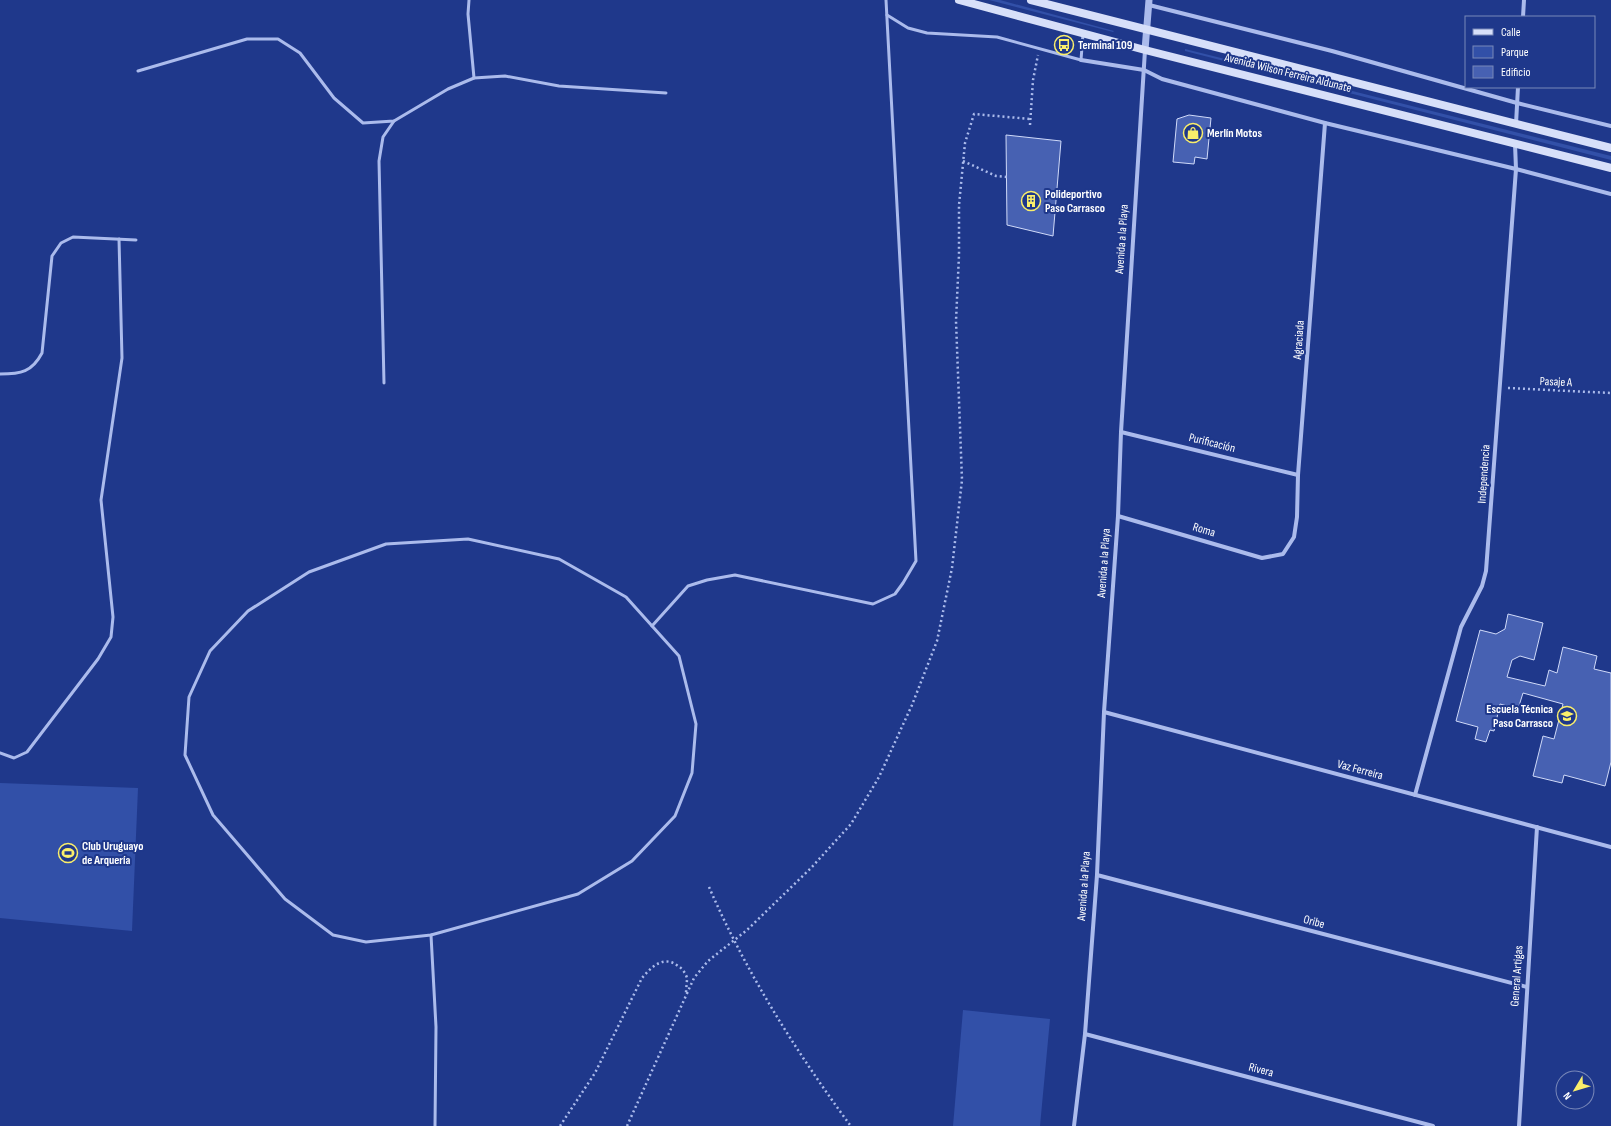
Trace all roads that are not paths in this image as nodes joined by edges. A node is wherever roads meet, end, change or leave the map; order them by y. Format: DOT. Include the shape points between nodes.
graph roads {
  1 [pos="469,0"];
  2 [pos="886,0"];
  3 [pos="960,0"];
  4 [pos="1031,0"];
  5 [pos="1524,0"];
  6 [pos="1149,3"];
  7 [pos="887,16"];
  8 [pos="1523,16"];
  9 [pos="1147,30"];
  10 [pos="1083,32"];
  11 [pos="1145,50"];
  12 [pos="1081,60"];
  13 [pos="1144,70"];
  14 [pos="138,71"];
  15 [pos="474,78"];
  16 [pos="1518,88"];
  17 [pos="666,93"];
  18 [pos="1517,103"];
  19 [pos="394,121"];
  20 [pos="1325,123"];
  21 [pos="1516,124"];
  22 [pos="1611,126"];
  23 [pos="1515,143"];
  24 [pos="1611,148"];
  25 [pos="1611,168"];
  26 [pos="1516,169"];
  27 [pos="1611,194"];
  28 [pos="119,239"];
  29 [pos="136,240"];
  30 [pos="0,374"];
  31 [pos="384,382"];
  32 [pos="1121,432"];
  33 [pos="1298,475"];
  34 [pos="1118,516"];
  35 [pos="1283,554"];
  36 [pos="652,626"];
  37 [pos="1104,712"];
  38 [pos="0,753"];
  39 [pos="1415,795"];
  40 [pos="1537,827"];
  41 [pos="1611,847"];
  42 [pos="1097,875"];
  43 [pos="430,935"];
  44 [pos="1526,988"];
  45 [pos="1085,1034"];
  46 [pos="435,1126"];
  47 [pos="1074,1126"];
  48 [pos="1433,1126"];
  49 [pos="1519,1126"];
  1 -- 15 [label="lane"];
  2 -- 7 [label="lane"];
  3 -- 10 [label="main road, Avenida Wilson Ferreira Aldunate"];
  4 -- 9 [label="main road, Avenida Wilson Ferreira Aldunate"];
  5 -- 8 [label="street"];
  6 -- 9 [label="street, Avenida a la Playa"];
  6 -- 18 [label="street"];
  7 -- 12 [label="lane" via="908,28 927,33 997,36"];
  7 -- 36 [label="lane" via="916,561 895,594 873,604 735,575 688,586"];
  9 -- 11 [label="street, Avenida a la Playa"];
  9 -- 21 [label="main road, Avenida Wilson Ferreira Aldunate"];
  10 -- 11 [label="main road, Avenida Wilson Ferreira Aldunate"];
  10 -- 12 [label="lane"];
  11 -- 13 [label="street, Avenida a la Playa"];
  11 -- 23 [label="main road, Avenida Wilson Ferreira Aldunate"];
  12 -- 13 [label="street"];
  13 -- 20 [label="street" via="1162,80"];
  13 -- 32 [label="street, Avenida a la Playa"];
  14 -- 19 [label="lane" via="247,40 278,39 300,53 334,98 363,123"];
  15 -- 17 [label="lane" via="506,76 559,86"];
  15 -- 19 [label="lane" via="448,89"];
  16 -- 18 [label="street"];
  18 -- 21 [label="street"];
  18 -- 22 [label="street"];
  19 -- 31 [label="lane" via="383,136 379,161"];
  20 -- 26 [label="street"];
  20 -- 33 [label="street, Agraciada"];
  21 -- 24 [label="main road, Avenida Wilson Ferreira Aldunate"];
  23 -- 25 [label="main road, Avenida Wilson Ferreira Aldunate"];
  23 -- 26 [label="street, Independencia"];
  26 -- 27 [label="street"];
  26 -- 39 [label="street, Independencia" via="1486,571 1482,586 1461,627"];
  28 -- 29 [label="lane"];
  28 -- 30 [label="lane" via="73,237 61,243 52,256 42,353 36,364 23,372"];
  28 -- 38 [label="lane" via="122,358 101,500 113,617 111,637 98,659 27,752 14,758"];
  32 -- 33 [label="street, Purificación"];
  32 -- 34 [label="street, Avenida a la Playa"];
  33 -- 35 [label="street, Agraciada" via="1294,538"];
  34 -- 35 [label="street, Roma" via="1262,558"];
  34 -- 37 [label="street, Avenida a la Playa"];
  36 -- 43 [label="lane" via="679,656 696,724 692,773 676,816 632,861 578,894"];
  36 -- 43 [label="lane" via="626,597 559,559 468,539 386,544 309,572 248,610 210,651 189,697 185,755 213,815 285,899 333,935 366,942"];
  37 -- 39 [label="street, Vaz Ferreira"];
  37 -- 42 [label="street, Avenida a la Playa"];
  39 -- 40 [label="street, Vaz Ferreira"];
  40 -- 41 [label="street, Vaz Ferreira"];
  40 -- 44 [label="street, General Artigas"];
  42 -- 44 [label="street, Oribe"];
  42 -- 45 [label="street, Avenida a la Playa"];
  43 -- 46 [label="lane" via="436,1027"];
  44 -- 49 [label="street, General Artigas"];
  45 -- 47 [label="street, Avenida a la Playa"];
  45 -- 48 [label="street, Rivera"];
}
